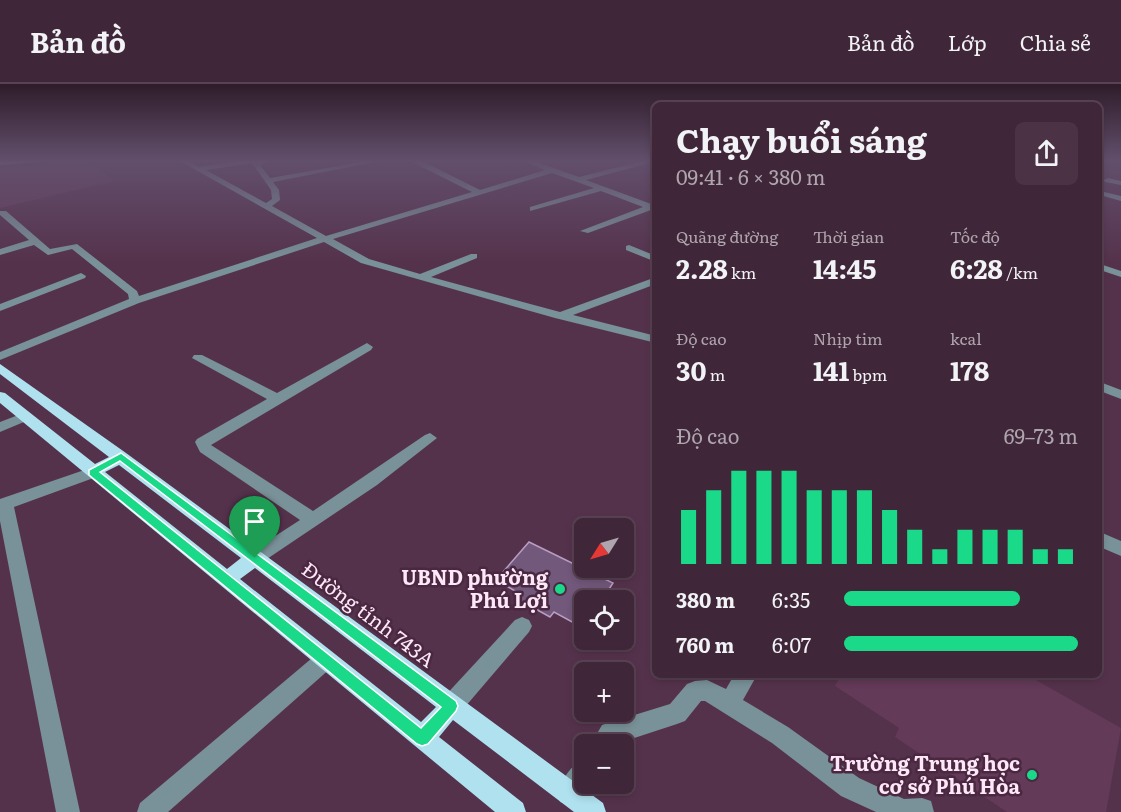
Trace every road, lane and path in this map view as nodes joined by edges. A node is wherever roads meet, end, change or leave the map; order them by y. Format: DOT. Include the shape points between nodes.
graph roads {
  1 [pos="242,194"];
  2 [pos="275,194"];
  3 [pos="468,194"];
  4 [pos="583,194"];
  5 [pos="614,194"];
  6 [pos="1103,194"];
  7 [pos="1121,199"];
  8 [pos="265,207"];
  9 [pos="652,208"];
  10 [pos="652,208"];
  11 [pos="533,209"];
  12 [pos="3,213"];
  13 [pos="585,231"];
  14 [pos="324,239"];
  15 [pos="36,241"];
  16 [pos="629,248"];
  17 [pos="0,252"];
  18 [pos="474,256"];
  19 [pos="652,258"];
  20 [pos="1102,268"];
  21 [pos="1121,274"];
  22 [pos="81,276"];
  23 [pos="421,277"];
  24 [pos="652,282"];
  25 [pos="135,300"];
  26 [pos="0,308"];
  27 [pos="560,316"];
  28 [pos="652,339"];
  29 [pos="367,347"];
  30 [pos="0,356"];
  31 [pos="198,358"];
  32 [pos="0,368"];
  33 [pos="1102,387"];
  34 [pos="1121,395"];
  35 [pos="0,396"];
  36 [pos="276,398"];
  37 [pos="26,416"];
  38 [pos="0,428"];
  39 [pos="430,438"];
  40 [pos="121,457"];
  41 [pos="93,472"];
  42 [pos="3,505"];
  43 [pos="313,520"];
  44 [pos="1102,539"];
  45 [pos="1121,549"];
  46 [pos="255,558"];
  47 [pos="226,580"];
  48 [pos="522,626"];
  49 [pos="326,660"];
  50 [pos="744,678"];
  51 [pos="729,704"];
  52 [pos="451,706"];
  53 [pos="609,734"];
  54 [pos="422,738"];
  55 [pos="574,786"];
  56 [pos="569,793"];
  57 [pos="910,811"];
  58 [pos="68,812"];
  59 [pos="149,812"];
  60 [pos="514,812"];
  61 [pos="594,812"];
  1 -- 8 [label="street"];
  2 -- 8 [label="street" via="276,200"];
  3 -- 14 [label="street"];
  4 -- 11 [label="street"];
  5 -- 9 [label="street"];
  6 -- 7 [label="street"];
  8 -- 14 [label="street"];
  10 -- 13 [label="street"];
  12 -- 15 [label="street"];
  14 -- 23 [label="street" via="365,261"];
  14 -- 25 [label="street"];
  15 -- 17 [label="street"];
  15 -- 25 [label="street" via="50,252 74,246 133,293"];
  16 -- 19 [label="street"];
  18 -- 23 [label="street"];
  20 -- 21 [label="street"];
  22 -- 26 [label="street"];
  23 -- 27 [label="street"];
  24 -- 27 [label="street"];
  25 -- 30 [label="street"];
  27 -- 28 [label="street"];
  29 -- 36 [label="street"];
  31 -- 36 [label="street"];
  32 -- 40 [label="main road, Đường tỉnh 743A"];
  33 -- 34 [label="street"];
  35 -- 37 [label="main road"];
  36 -- 43 [label="street" via="204,439 202,444"];
  37 -- 38 [label="street"];
  37 -- 41 [label="main road"];
  39 -- 43 [label="street"];
  40 -- 41 [label="main road"];
  40 -- 46 [label="main road, Đường tỉnh 743A"];
  41 -- 42 [label="street"];
  41 -- 47 [label="main road"];
  42 -- 58 [label="street"];
  43 -- 46 [label="street"];
  44 -- 45 [label="street"];
  46 -- 47 [label="main road"];
  46 -- 52 [label="main road, Đường tỉnh 743A"];
  47 -- 49 [label="main road"];
  48 -- 52 [label="street"];
  49 -- 54 [label="main road"];
  49 -- 59 [label="street"];
  50 -- 51 [label="street"];
  51 -- 53 [label="street" via="707,690 695,691 677,713"];
  51 -- 57 [label="street" via="780,735 850,787 880,803"];
  52 -- 54 [label="main road"];
  52 -- 56 [label="main road, Đường tỉnh 743A"];
  54 -- 60 [label="main road"];
  55 -- 56 [label="street"];
  56 -- 61 [label="main road, Đường tỉnh 743A"];
}
